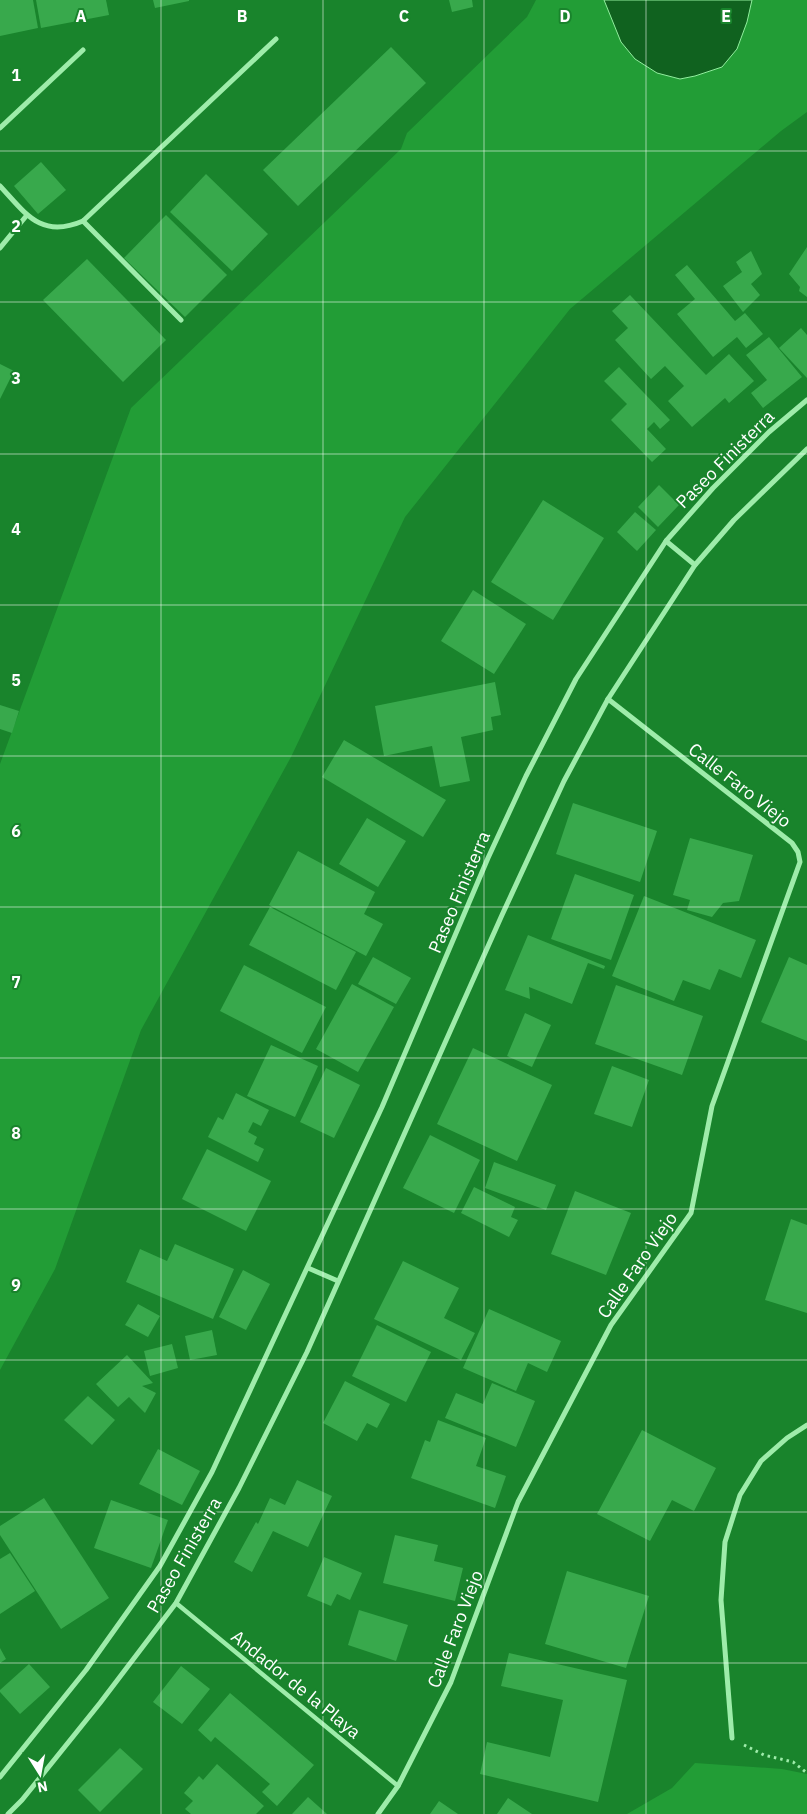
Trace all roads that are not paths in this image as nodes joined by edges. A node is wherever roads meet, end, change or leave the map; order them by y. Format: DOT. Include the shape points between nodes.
graph roads {
  1 [pos="276,38"];
  2 [pos="83,50"];
  3 [pos="0,128"];
  4 [pos="0,186"];
  5 [pos="27,215"];
  6 [pos="83,221"];
  7 [pos="0,248"];
  8 [pos="181,320"];
  9 [pos="807,400"];
  10 [pos="807,449"];
  11 [pos="666,541"];
  12 [pos="695,565"];
  13 [pos="608,699"];
  14 [pos="308,1268"];
  15 [pos="338,1281"];
  16 [pos="807,1425"];
  17 [pos="176,1603"];
  18 [pos="732,1738"];
  19 [pos="0,1777"];
  20 [pos="398,1786"];
  21 [pos="8,1814"];
  22 [pos="378,1814"];
  1 -- 6 [label="street"];
  2 -- 3 [label="street"];
  4 -- 5 [label="street"];
  5 -- 6 [label="street" via="43,226 56,228"];
  5 -- 7 [label="street"];
  6 -- 8 [label="street"];
  9 -- 11 [label="street, Paseo Finisterra" via="769,432"];
  10 -- 12 [label="street, Paseo Finisterra" via="734,520"];
  11 -- 12 [label="street"];
  11 -- 14 [label="street, Paseo Finisterra" via="576,679 526,776"];
  12 -- 13 [label="street, Paseo Finisterra"];
  13 -- 15 [label="street, Paseo Finisterra" via="564,780"];
  13 -- 20 [label="street, Calle Faro Viejo" via="792,843 800,862 712,1106 691,1213 611,1325 518,1502 451,1682"];
  14 -- 15 [label="street"];
  14 -- 19 [label="street, Paseo Finisterra" via="212,1472 160,1566 86,1670"];
  15 -- 17 [label="street, Paseo Finisterra" via="307,1352 239,1488"];
  16 -- 18 [label="street" via="761,1460 740,1495 725,1542 720,1600"];
  17 -- 20 [label="street, Andador de la Playa"];
  17 -- 21 [label="street, Paseo Finisterra" via="100,1703"];
  20 -- 22 [label="street, Calle Faro Viejo"];
}
